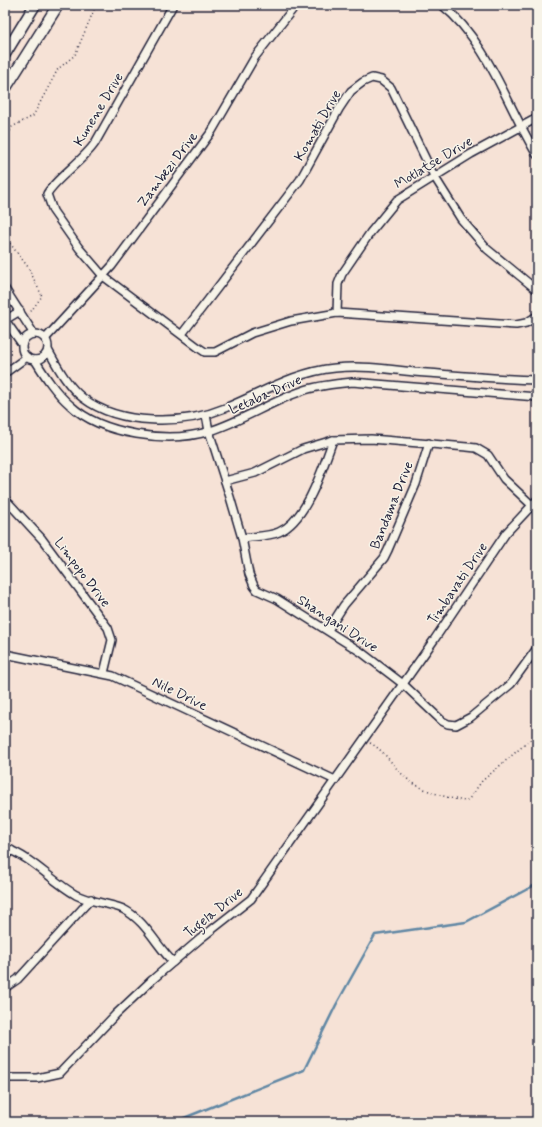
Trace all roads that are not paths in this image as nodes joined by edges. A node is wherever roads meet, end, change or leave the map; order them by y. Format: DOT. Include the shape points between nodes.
graph roads {
  1 [pos="35,5"];
  2 [pos="58,5"];
  3 [pos="173,5"];
  4 [pos="296,5"];
  5 [pos="442,5"];
  6 [pos="5,54"];
  7 [pos="5,89"];
  8 [pos="537,118"];
  9 [pos="520,128"];
  10 [pos="537,155"];
  11 [pos="434,176"];
  12 [pos="102,276"];
  13 [pos="5,289"];
  14 [pos="537,290"];
  15 [pos="20,310"];
  16 [pos="337,313"];
  17 [pos="537,316"];
  18 [pos="5,320"];
  19 [pos="34,334"];
  20 [pos="182,334"];
  21 [pos="45,339"];
  22 [pos="22,344"];
  23 [pos="48,350"];
  24 [pos="27,357"];
  25 [pos="35,360"];
  26 [pos="5,373"];
  27 [pos="537,380"];
  28 [pos="537,397"];
  29 [pos="206,414"];
  30 [pos="210,432"];
  31 [pos="333,440"];
  32 [pos="429,443"];
  33 [pos="225,480"];
  34 [pos="5,498"];
  35 [pos="537,500"];
  36 [pos="535,508"];
  37 [pos="242,538"];
  38 [pos="328,630"];
  39 [pos="537,648"];
  40 [pos="5,654"];
  41 [pos="104,673"];
  42 [pos="404,684"];
  43 [pos="335,780"];
  44 [pos="8,849"];
  45 [pos="5,857"];
  46 [pos="91,899"];
  47 [pos="173,962"];
  48 [pos="5,988"];
  49 [pos="5,1078"];
  1 -- 6 [label="main road"];
  2 -- 7 [label="main road"];
  3 -- 12 [label="street, Kunene Drive" via="95,144 48,194 53,211 78,248"];
  4 -- 12 [label="street, Zambezi Drive" via="255,57 212,131"];
  5 -- 9 [label="street" via="459,20 481,52"];
  8 -- 9 [label="street, Motlatse Drive"];
  9 -- 10 [label="street"];
  9 -- 11 [label="street, Motlatse Drive"];
  11 -- 14 [label="street, Komati Drive" via="461,219 487,249"];
  11 -- 16 [label="street, Motlatse Drive" via="397,200 358,250 338,284"];
  11 -- 20 [label="street, Komati Drive" via="391,88 377,79 363,82 351,91 342,103 300,180"];
  12 -- 20 [label="street"];
  12 -- 21 [label="street, Zambezi Drive"];
  13 -- 15 [label="street"];
  15 -- 18 [label="street"];
  15 -- 19 [label="street"];
  16 -- 17 [label="street" via="516,325 526,323"];
  16 -- 20 [label="street" via="292,321 252,333 210,352 199,348"];
  18 -- 22 [label="street"];
  19 -- 21 [label="street"];
  19 -- 22 [label="street" via="26,337"];
  21 -- 23 [label="street"];
  22 -- 24 [label="street"];
  23 -- 25 [label="street" via="41,358"];
  23 -- 29 [label="street, Letaba Drive" via="75,390 98,408 154,420 181,420"];
  24 -- 25 [label="street"];
  24 -- 26 [label="street"];
  25 -- 30 [label="street, Letaba Drive" via="58,392 86,418 147,436 188,436"];
  27 -- 29 [label="street, Letaba Drive" via="336,368 290,378"];
  28 -- 30 [label="street, Letaba Drive" via="352,382 303,390"];
  29 -- 30 [label="street, Shangani Drive"];
  30 -- 33 [label="street, Shangani Drive"];
  31 -- 32 [label="street" via="371,439"];
  31 -- 33 [label="street" via="303,449 255,473"];
  31 -- 37 [label="street" via="311,496 289,525 277,533"];
  32 -- 36 [label="street" via="484,451 504,479"];
  32 -- 38 [label="street, Bandama Drive" via="416,484 384,558 344,605"];
  33 -- 37 [label="street, Shangani Drive"];
  34 -- 41 [label="street, Limpopo Drive" via="42,539 108,628 112,640"];
  35 -- 36 [label="street, Timbavati Drive"];
  36 -- 42 [label="street, Timbavati Drive" via="506,533"];
  37 -- 38 [label="street, Shangani Drive" via="249,574 257,590"];
  38 -- 42 [label="street, Shangani Drive"];
  39 -- 42 [label="street, Shangani Drive" via="510,684 460,724 452,725 442,721"];
  40 -- 41 [label="street, Nile Drive"];
  41 -- 43 [label="street, Nile Drive"];
  42 -- 43 [label="street, Tugela Drive"];
  43 -- 47 [label="street, Tugela Drive" via="251,899"];
  44 -- 45 [label="street"];
  44 -- 46 [label="street" via="24,856 77,896"];
  46 -- 47 [label="street" via="129,912 146,928"];
  46 -- 48 [label="street" via="14,983"];
  47 -- 49 [label="street, Tugela Drive" via="116,1014 60,1073 37,1078"];
}
